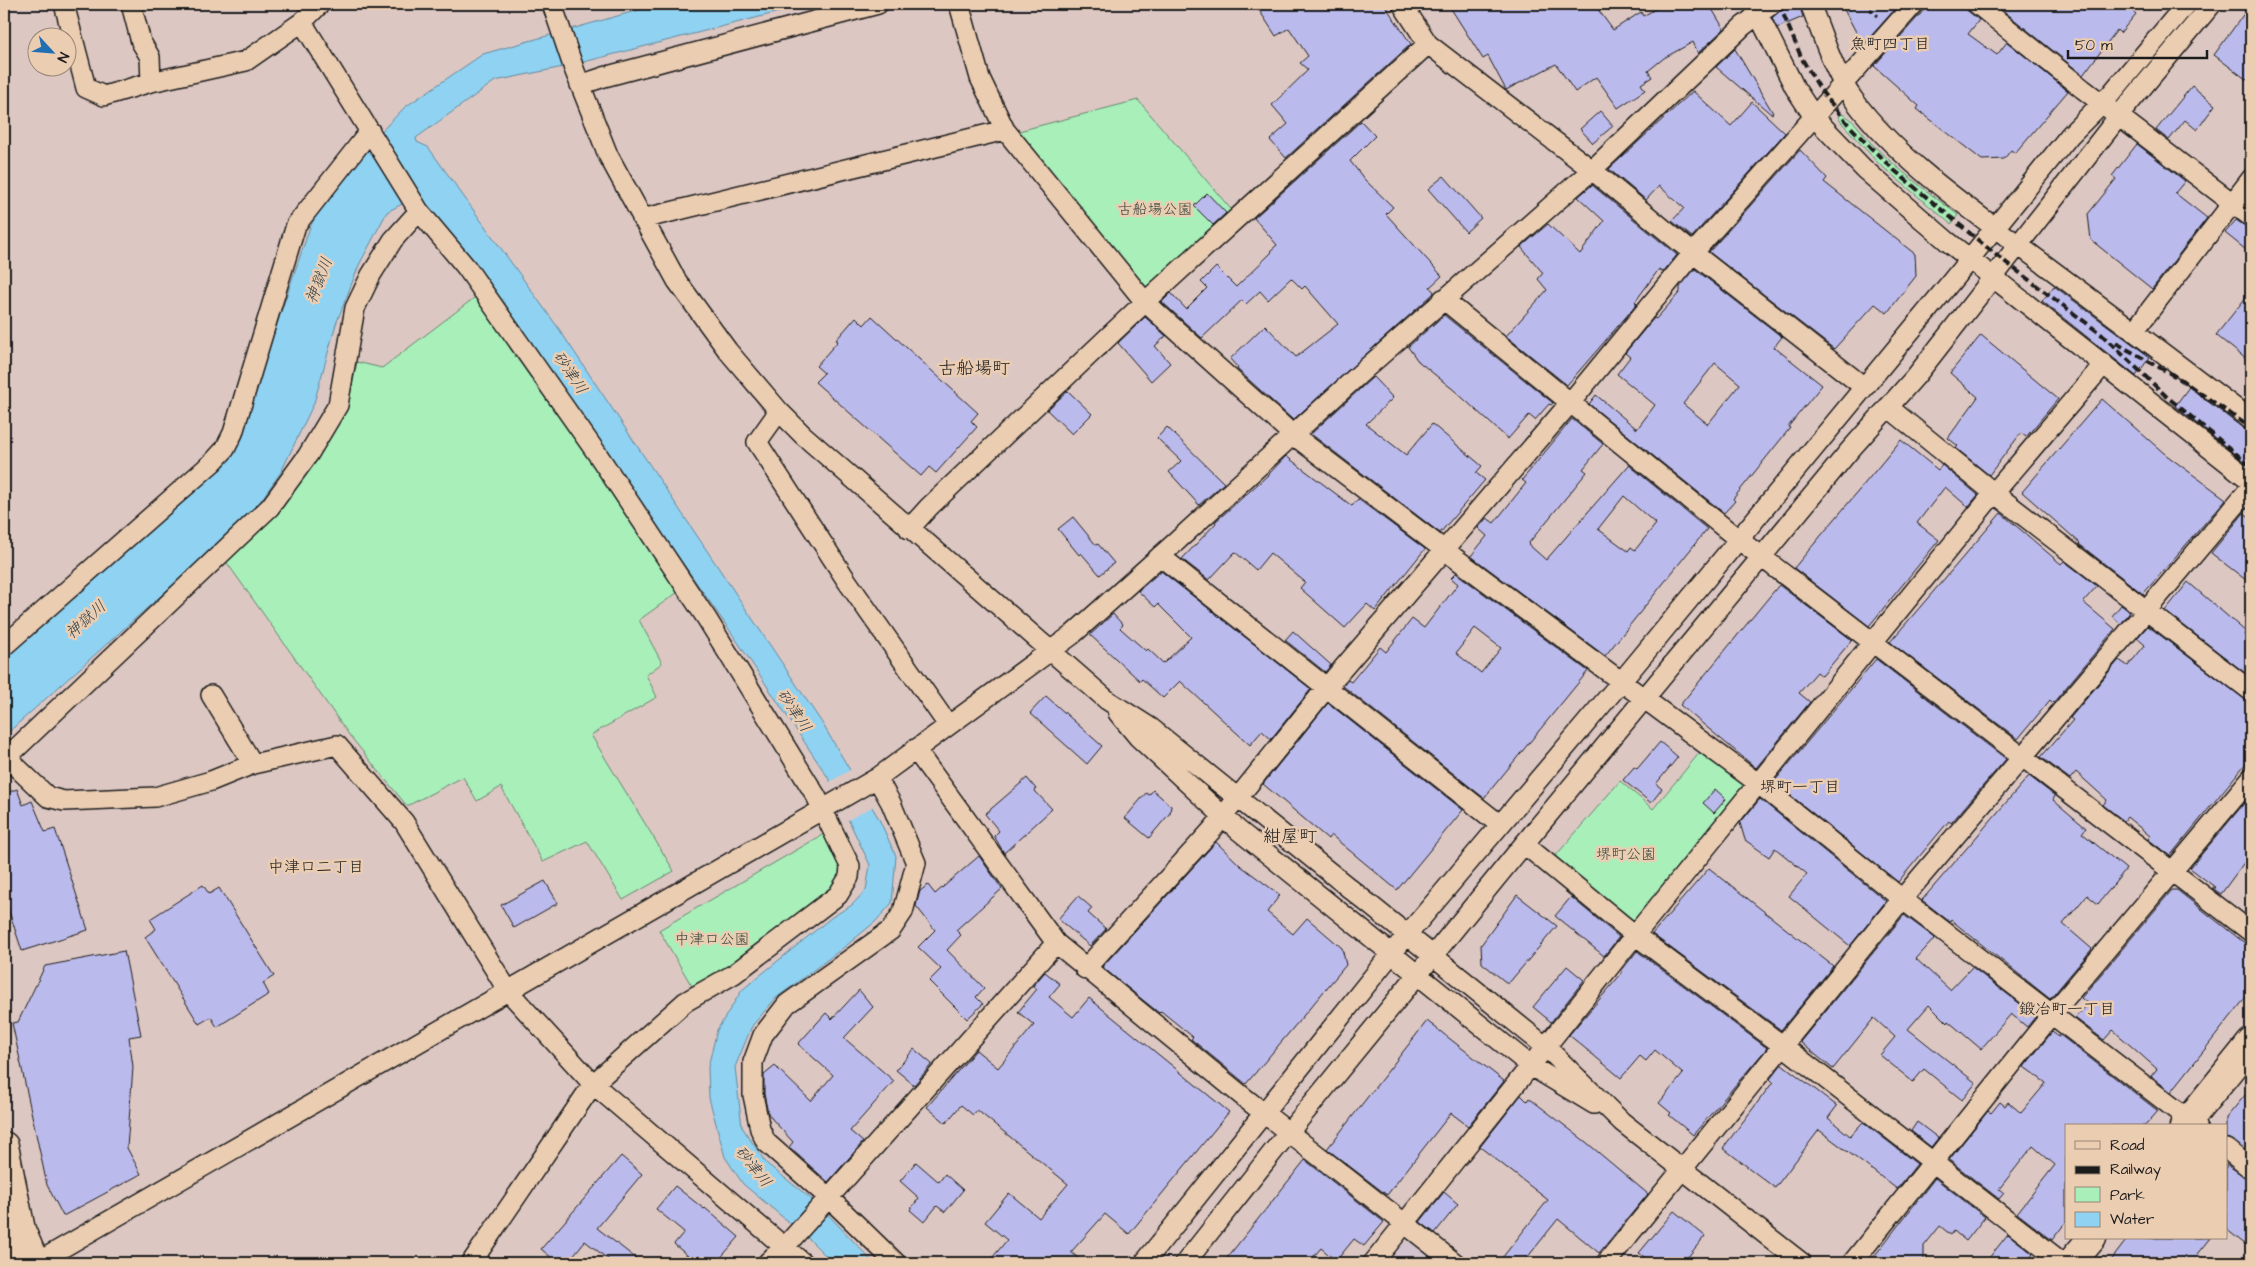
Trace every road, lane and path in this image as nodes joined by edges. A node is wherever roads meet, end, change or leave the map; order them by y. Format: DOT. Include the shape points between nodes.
graph roads {
  1 [pos="64,4"];
  2 [pos="131,4"];
  3 [pos="320,4"];
  4 [pos="878,4"];
  5 [pos="959,4"];
  6 [pos="1402,4"];
  7 [pos="1772,4"];
  8 [pos="1810,4"];
  9 [pos="1914,4"];
  10 [pos="1977,4"];
  11 [pos="2186,4"];
  12 [pos="2212,4"];
  13 [pos="1755,9"];
  14 [pos="555,11"];
  15 [pos="302,22"];
  16 [pos="1428,44"];
  17 [pos="577,77"];
  18 [pos="151,82"];
  19 [pos="1844,84"];
  20 [pos="2102,103"];
  21 [pos="2119,116"];
  22 [pos="1814,117"];
  23 [pos="1005,130"];
  24 [pos="370,131"];
  25 [pos="1592,170"];
  26 [pos="2251,179"];
  27 [pos="2233,203"];
  28 [pos="419,211"];
  29 [pos="2251,217"];
  30 [pos="642,219"];
  31 [pos="1995,228"];
  32 [pos="2019,245"];
  33 [pos="1693,253"];
  34 [pos="1970,259"];
  35 [pos="1994,278"];
  36 [pos="1443,299"];
  37 [pos="1144,302"];
  38 [pos="2134,331"];
  39 [pos="2104,364"];
  40 [pos="1864,387"];
  41 [pos="1570,402"];
  42 [pos="1888,407"];
  43 [pos="779,411"];
  44 [pos="2251,420"];
  45 [pos="1292,434"];
  46 [pos="2251,481"];
  47 [pos="2251,487"];
  48 [pos="1994,493"];
  49 [pos="909,529"];
  50 [pos="1738,539"];
  51 [pos="1443,549"];
  52 [pos="1160,556"];
  53 [pos="1761,558"];
  54 [pos="2147,610"];
  55 [pos="1873,642"];
  56 [pos="4,646"];
  57 [pos="1050,650"];
  58 [pos="1621,682"];
  59 [pos="1327,687"];
  60 [pos="2251,691"];
  61 [pos="211,695"];
  62 [pos="1107,700"];
  63 [pos="1645,700"];
  64 [pos="948,725"];
  65 [pos="915,749"];
  66 [pos="2022,758"];
  67 [pos="5,759"];
  68 [pos="253,764"];
  69 [pos="2251,778"];
  70 [pos="874,780"];
  71 [pos="1759,784"];
  72 [pos="1238,798"];
  73 [pos="829,807"];
  74 [pos="1222,817"];
  75 [pos="1499,824"];
  76 [pos="1524,844"];
  77 [pos="2172,871"];
  78 [pos="1902,899"];
  79 [pos="2251,932"];
  80 [pos="1408,934"];
  81 [pos="1635,934"];
  82 [pos="1056,943"];
  83 [pos="1391,954"];
  84 [pos="1434,955"];
  85 [pos="1085,969"];
  86 [pos="1418,976"];
  87 [pos="508,991"];
  88 [pos="2052,1013"];
  89 [pos="2251,1044"];
  90 [pos="1782,1045"];
  91 [pos="1546,1047"];
  92 [pos="1531,1066"];
  93 [pos="593,1084"];
  94 [pos="1265,1113"];
  95 [pos="1622,1122"];
  96 [pos="2190,1124"];
  97 [pos="1289,1132"];
  98 [pos="4,1146"];
  99 [pos="2228,1151"];
  100 [pos="1932,1162"];
  101 [pos="2251,1169"];
  102 [pos="1683,1171"];
  103 [pos="828,1197"];
  104 [pos="1404,1222"];
  105 [pos="2090,1240"];
  106 [pos="787,1244"];
  107 [pos="4,1250"];
  108 [pos="8,1263"];
  109 [pos="36,1263"];
  110 [pos="471,1263"];
  111 [pos="767,1263"];
  112 [pos="803,1263"];
  113 [pos="896,1263"];
  114 [pos="1144,1263"];
  115 [pos="1185,1263"];
  116 [pos="1373,1263"];
  117 [pos="1455,1263"];
  118 [pos="1606,1263"];
  119 [pos="1802,1263"];
  120 [pos="1852,1263"];
  121 [pos="2063,1263"];
  122 [pos="2071,1263"];
  1 -- 18 [label="street" via="86,88 104,96"];
  2 -- 18 [label="street" via="141,42 150,57"];
  3 -- 15 [label="street"];
  4 -- 17 [label="street" via="604,77"];
  5 -- 23 [label="street" via="980,78"];
  6 -- 16 [label="street"];
  7 -- 13 [label="street"];
  8 -- 19 [label="street"];
  9 -- 19 [label="street"];
  10 -- 20 [label="street"];
  11 -- 20 [label="street"];
  12 -- 21 [label="street"];
  13 -- 22 [label="street" via="1795,88"];
  13 -- 25 [label="street"];
  14 -- 17 [label="street"];
  15 -- 18 [label="street" via="246,61"];
  15 -- 24 [label="street"];
  16 -- 25 [label="street"];
  16 -- 37 [label="street"];
  17 -- 30 [label="street" via="608,155"];
  19 -- 22 [label="street"];
  19 -- 31 [label="street" via="1866,116 1892,143"];
  20 -- 21 [label="street"];
  20 -- 31 [label="street" via="2070,135"];
  21 -- 27 [label="street"];
  21 -- 32 [label="street"];
  22 -- 33 [label="street"];
  22 -- 34 [label="street" via="1864,169"];
  23 -- 30 [label="street"];
  23 -- 37 [label="street"];
  24 -- 28 [label="street"];
  24 -- 56 [label="street" via="296,226 233,433 225,449"];
  25 -- 33 [label="street"];
  25 -- 36 [label="street"];
  26 -- 27 [label="street"];
  27 -- 29 [label="street"];
  27 -- 38 [label="street"];
  28 -- 67 [label="street" via="393,240 355,308 338,405 308,455 270,507"];
  28 -- 73 [label="street" via="466,267 598,455"];
  30 -- 43 [label="street" via="678,282 728,351"];
  31 -- 32 [label="street"];
  31 -- 34 [label="street"];
  32 -- 35 [label="street"];
  32 -- 38 [label="street"];
  33 -- 40 [label="street"];
  33 -- 41 [label="street"];
  34 -- 35 [label="street"];
  34 -- 40 [label="street"];
  35 -- 39 [label="street"];
  35 -- 42 [label="street"];
  36 -- 41 [label="street"];
  36 -- 45 [label="street"];
  37 -- 45 [label="street"];
  37 -- 49 [label="street"];
  38 -- 44 [label="street"];
  39 -- 46 [label="street"];
  39 -- 48 [label="street"];
  40 -- 50 [label="street"];
  41 -- 50 [label="street"];
  41 -- 51 [label="street"];
  42 -- 48 [label="street"];
  42 -- 53 [label="street"];
  43 -- 49 [label="street"];
  43 -- 64 [label="street" via="757,442 847,581"];
  45 -- 51 [label="street"];
  45 -- 52 [label="street"];
  47 -- 54 [label="street"];
  48 -- 54 [label="street"];
  48 -- 55 [label="street"];
  49 -- 57 [label="street"];
  50 -- 53 [label="street"];
  50 -- 58 [label="street"];
  51 -- 58 [label="street"];
  51 -- 59 [label="street"];
  52 -- 57 [label="street" via="1072,635"];
  52 -- 59 [label="street"];
  53 -- 55 [label="street"];
  53 -- 63 [label="street"];
  54 -- 60 [label="street"];
  54 -- 66 [label="street"];
  55 -- 66 [label="street"];
  55 -- 71 [label="street"];
  57 -- 62 [label="street"];
  57 -- 64 [label="street"];
  58 -- 63 [label="street"];
  58 -- 75 [label="street"];
  59 -- 72 [label="street"];
  59 -- 75 [label="street"];
  61 -- 68 [label="street"];
  62 -- 72 [label="street" via="1151,728"];
  62 -- 74 [label="street" via="1138,737"];
  63 -- 71 [label="street"];
  63 -- 76 [label="street"];
  64 -- 65 [label="street"];
  65 -- 70 [label="street"];
  65 -- 82 [label="street"];
  66 -- 77 [label="street"];
  66 -- 78 [label="street"];
  67 -- 68 [label="street" via="48,797 64,801 155,797 211,782"];
  68 -- 87 [label="street" via="337,745 404,822"];
  69 -- 77 [label="street"];
  70 -- 73 [label="street"];
  70 -- 103 [label="street" via="891,803 916,863 902,912 891,930 787,1004 763,1035 753,1062 753,1095 766,1142"];
  71 -- 78 [label="street"];
  71 -- 81 [label="street"];
  72 -- 74 [label="street"];
  72 -- 80 [label="street"];
  73 -- 87 [label="street"];
  73 -- 93 [label="street" via="850,866 849,877 838,895 734,974 685,1002"];
  74 -- 83 [label="street"];
  74 -- 85 [label="street"];
  75 -- 80 [label="street"];
  76 -- 81 [label="street"];
  76 -- 84 [label="street"];
  77 -- 79 [label="street"];
  77 -- 88 [label="street"];
  78 -- 88 [label="street"];
  78 -- 90 [label="street"];
  80 -- 83 [label="street"];
  80 -- 84 [label="street"];
  81 -- 90 [label="street"];
  81 -- 91 [label="street"];
  82 -- 85 [label="street"];
  82 -- 103 [label="street"];
  83 -- 86 [label="street"];
  83 -- 94 [label="street"];
  84 -- 86 [label="street"];
  84 -- 91 [label="street"];
  85 -- 94 [label="street"];
  86 -- 92 [label="street"];
  86 -- 97 [label="street"];
  87 -- 93 [label="street"];
  87 -- 109 [label="street"];
  88 -- 96 [label="street"];
  88 -- 100 [label="street"];
  89 -- 96 [label="highway"];
  90 -- 100 [label="street"];
  90 -- 102 [label="street"];
  91 -- 92 [label="street"];
  91 -- 95 [label="street"];
  92 -- 95 [label="street"];
  92 -- 104 [label="street"];
  93 -- 106 [label="street"];
  93 -- 110 [label="street"];
  94 -- 97 [label="street"];
  94 -- 114 [label="street"];
  95 -- 102 [label="street"];
  97 -- 104 [label="street"];
  97 -- 115 [label="street"];
  98 -- 109 [label="highway" via="21,1230"];
  99 -- 101 [label="street"];
  100 -- 120 [label="street"];
  100 -- 121 [label="street"];
  102 -- 118 [label="street"];
  102 -- 119 [label="street"];
  103 -- 106 [label="street"];
  103 -- 113 [label="street"];
  104 -- 116 [label="street"];
  104 -- 117 [label="street"];
  105 -- 122 [label="highway"];
  106 -- 111 [label="street"];
  106 -- 112 [label="street"];
  107 -- 108 [label="highway"];
}
